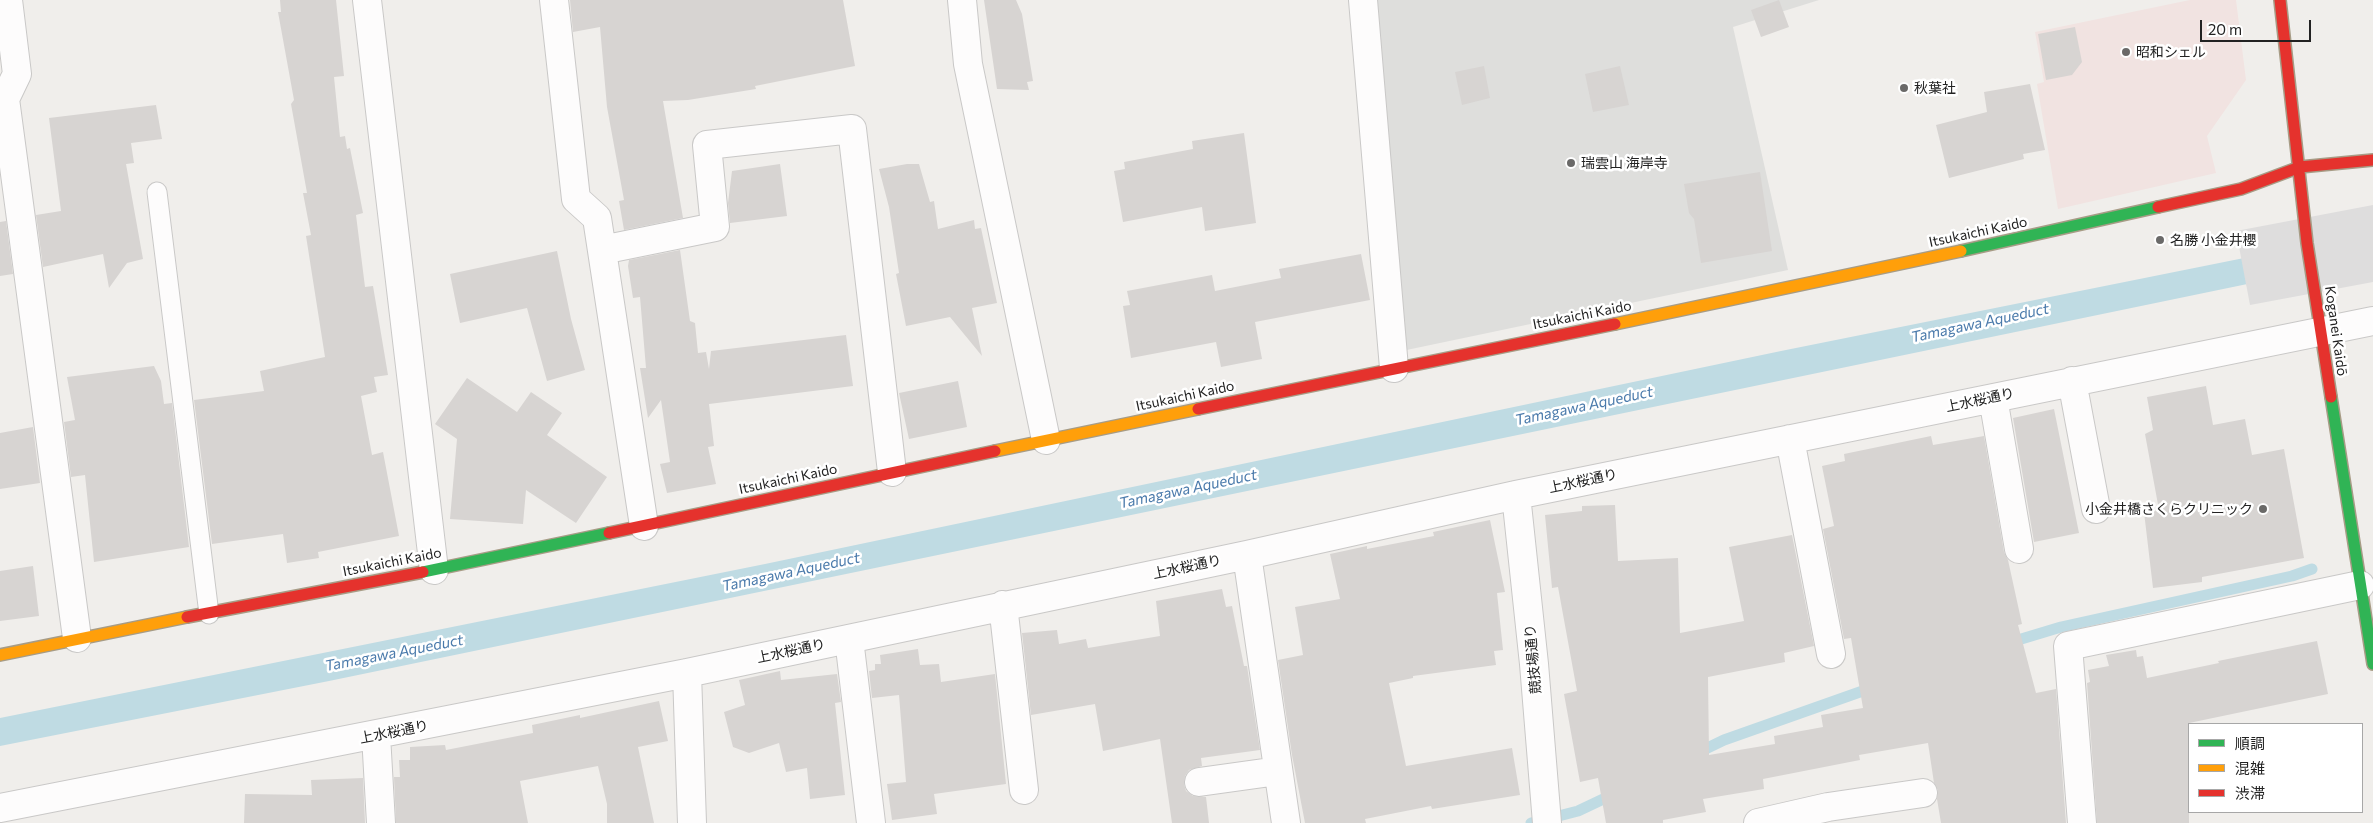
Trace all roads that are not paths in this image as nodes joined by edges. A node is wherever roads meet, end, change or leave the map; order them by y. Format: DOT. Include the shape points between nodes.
graph roads {
  1 [pos="8,0"];
  2 [pos="367,0"];
  3 [pos="554,0"];
  4 [pos="962,0"];
  5 [pos="1363,0"];
  6 [pos="2280,0"];
  7 [pos="2373,160"];
  8 [pos="2300,167"];
  9 [pos="156,192"];
  10 [pos="602,250"];
  11 [pos="2373,321"];
  12 [pos="2321,332"];
  13 [pos="1394,368"];
  14 [pos="2072,381"];
  15 [pos="1993,398"];
  16 [pos="1790,439"];
  17 [pos="1046,440"];
  18 [pos="892,472"];
  19 [pos="1516,495"];
  20 [pos="2096,509"];
  21 [pos="644,526"];
  22 [pos="2019,548"];
  23 [pos="1247,555"];
  24 [pos="434,570"];
  25 [pos="2360,585"];
  26 [pos="1003,605"];
  27 [pos="209,614"];
  28 [pos="77,638"];
  29 [pos="849,639"];
  30 [pos="0,654"];
  31 [pos="1831,654"];
  32 [pos="2373,664"];
  33 [pos="687,673"];
  34 [pos="376,735"];
  35 [pos="1278,771"];
  36 [pos="1199,782"];
  37 [pos="1024,790"];
  38 [pos="1923,793"];
  39 [pos="0,808"];
  40 [pos="1546,813"];
  41 [pos="1829,815"];
  42 [pos="381,823"];
  43 [pos="692,823"];
  44 [pos="871,823"];
  45 [pos="1286,823"];
  46 [pos="1758,823"];
  47 [pos="2082,823"];
  1 -- 28 [label="street" via="17,74 5,99"];
  2 -- 24 [label="street"];
  3 -- 10 [label="street" via="576,199 598,218"];
  4 -- 17 [label="street" via="968,64"];
  5 -- 13 [label="street"];
  6 -- 8 [label="main road, Koganei Kaidō"];
  7 -- 8 [label="main road, Itsukaichi Kaido"];
  8 -- 12 [label="main road, Koganei Kaidō" via="2307,243"];
  8 -- 13 [label="main road, Itsukaichi Kaido" via="2241,189 1787,289"];
  9 -- 27 [label="lane"];
  10 -- 18 [label="street" via="715,227 707,145 852,129"];
  10 -- 21 [label="street"];
  11 -- 12 [label="street, 上水桜通り"];
  12 -- 14 [label="street, 上水桜通り"];
  12 -- 25 [label="main road, Koganei Kaidō"];
  13 -- 17 [label="main road, Itsukaichi Kaido"];
  14 -- 15 [label="street, 上水桜通り"];
  14 -- 20 [label="street"];
  15 -- 16 [label="street, 上水桜通り"];
  15 -- 22 [label="street"];
  16 -- 19 [label="street, 上水桜通り"];
  16 -- 31 [label="street"];
  17 -- 18 [label="main road, Itsukaichi Kaido"];
  18 -- 21 [label="main road, Itsukaichi Kaido"];
  19 -- 23 [label="street, 上水桜通り"];
  19 -- 40 [label="street, 競技場通り"];
  21 -- 24 [label="main road, Itsukaichi Kaido"];
  23 -- 26 [label="street, 上水桜通り"];
  23 -- 35 [label="street"];
  24 -- 27 [label="main road, Itsukaichi Kaido"];
  25 -- 32 [label="main road, Koganei Kaidō"];
  25 -- 47 [label="street" via="2068,646"];
  26 -- 29 [label="street, 上水桜通り"];
  26 -- 37 [label="street"];
  27 -- 28 [label="main road, Itsukaichi Kaido"];
  28 -- 30 [label="main road, Itsukaichi Kaido"];
  29 -- 33 [label="street, 上水桜通り"];
  29 -- 44 [label="street"];
  33 -- 34 [label="street, 上水桜通り"];
  33 -- 43 [label="street"];
  34 -- 39 [label="street, 上水桜通り"];
  34 -- 42 [label="street"];
  35 -- 36 [label="street"];
  35 -- 45 [label="street"];
  38 -- 41 [label="street"];
  41 -- 46 [label="street"];
}
